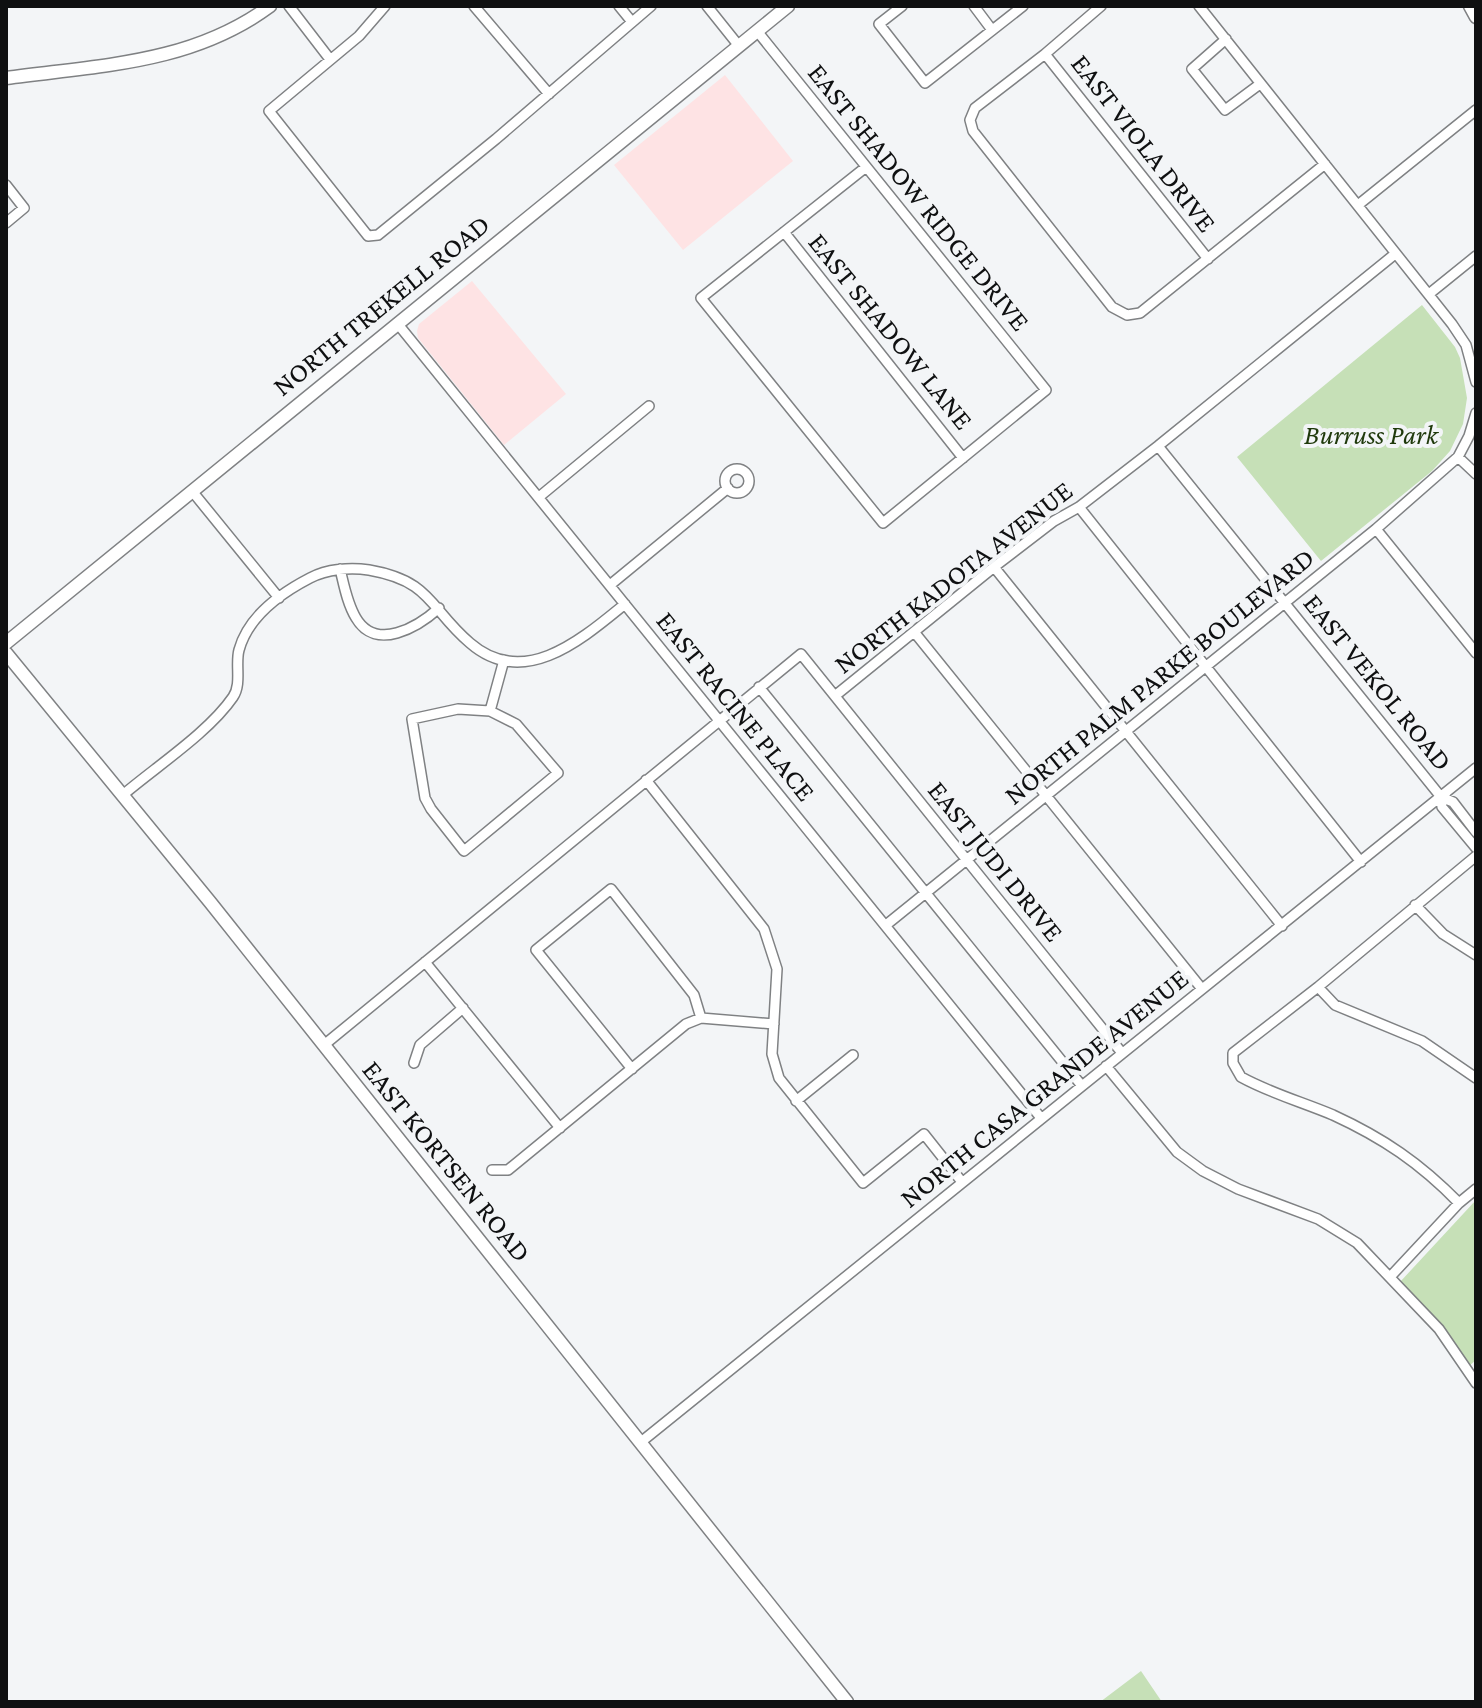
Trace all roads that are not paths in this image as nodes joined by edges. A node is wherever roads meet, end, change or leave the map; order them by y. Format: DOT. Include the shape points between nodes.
graph roads {
  1 [pos="270,6"];
  2 [pos="289,6"];
  3 [pos="385,6"];
  4 [pos="474,6"];
  5 [pos="619,6"];
  6 [pos="651,6"];
  7 [pos="707,6"];
  8 [pos="788,6"];
  9 [pos="902,6"];
  10 [pos="974,6"];
  11 [pos="1023,6"];
  12 [pos="1101,6"];
  13 [pos="1199,6"];
  14 [pos="1470,6"];
  15 [pos="1476,17"];
  16 [pos="632,22"];
  17 [pos="992,30"];
  18 [pos="757,31"];
  19 [pos="1226,39"];
  20 [pos="739,46"];
  21 [pos="1045,54"];
  22 [pos="329,58"];
  23 [pos="6,78"];
  24 [pos="1260,84"];
  25 [pos="549,94"];
  26 [pos="1476,110"];
  27 [pos="1325,164"];
  28 [pos="866,167"];
  29 [pos="6,185"];
  30 [pos="1358,205"];
  31 [pos="6,223"];
  32 [pos="784,232"];
  33 [pos="1395,254"];
  34 [pos="1476,256"];
  35 [pos="1208,259"];
  36 [pos="1429,294"];
  37 [pos="397,323"];
  38 [pos="1476,382"];
  39 [pos="649,406"];
  40 [pos="1476,413"];
  41 [pos="1158,446"];
  42 [pos="1458,457"];
  43 [pos="963,458"];
  44 [pos="1476,474"];
  45 [pos="728,488"];
  46 [pos="192,491"];
  47 [pos="539,497"];
  48 [pos="1079,507"];
  49 [pos="1376,529"];
  50 [pos="994,567"];
  51 [pos="340,569"];
  52 [pos="610,585"];
  53 [pos="279,598"];
  54 [pos="1286,603"];
  55 [pos="625,604"];
  56 [pos="439,608"];
  57 [pos="915,633"];
  58 [pos="6,643"];
  59 [pos="6,653"];
  60 [pos="1476,653"];
  61 [pos="504,660"];
  62 [pos="1204,668"];
  63 [pos="759,687"];
  64 [pos="836,695"];
  65 [pos="490,711"];
  66 [pos="719,720"];
  67 [pos="1125,731"];
  68 [pos="1476,768"];
  69 [pos="646,780"];
  70 [pos="124,794"];
  71 [pos="1046,795"];
  72 [pos="1441,797"];
  73 [pos="1476,832"];
  74 [pos="1476,848"];
  75 [pos="1476,856"];
  76 [pos="966,859"];
  77 [pos="1361,862"];
  78 [pos="925,893"];
  79 [pos="1415,905"];
  80 [pos="886,925"];
  81 [pos="1282,926"];
  82 [pos="1476,955"];
  83 [pos="425,962"];
  84 [pos="1318,987"];
  85 [pos="1202,989"];
  86 [pos="463,1008"];
  87 [pos="701,1018"];
  88 [pos="774,1024"];
  89 [pos="324,1045"];
  90 [pos="1122,1053"];
  91 [pos="853,1055"];
  92 [pos="414,1063"];
  93 [pos="1106,1066"];
  94 [pos="632,1069"];
  95 [pos="1476,1078"];
  96 [pos="1082,1086"];
  97 [pos="796,1101"];
  98 [pos="1041,1118"];
  99 [pos="560,1128"];
  100 [pos="492,1170"];
  101 [pos="962,1182"];
  102 [pos="1476,1189"];
  103 [pos="1459,1203"];
  104 [pos="1390,1277"];
  105 [pos="1476,1383"];
  106 [pos="641,1442"];
  107 [pos="847,1702"];
  1 -- 23 [label="street" via="198,46 157,57"];
  2 -- 22 [label="street"];
  3 -- 22 [label="street" via="359,36"];
  4 -- 25 [label="street"];
  5 -- 16 [label="street"];
  6 -- 16 [label="street"];
  7 -- 20 [label="street"];
  8 -- 18 [label="street, NORTH TREKELL ROAD"];
  9 -- 17 [label="street" via="879,24 925,83"];
  10 -- 17 [label="street"];
  11 -- 17 [label="street"];
  12 -- 21 [label="street"];
  13 -- 19 [label="street"];
  14 -- 15 [label="street"];
  16 -- 25 [label="street"];
  18 -- 20 [label="street, NORTH TREKELL ROAD"];
  18 -- 28 [label="street, EAST SHADOW RIDGE DRIVE"];
  19 -- 24 [label="street"];
  19 -- 24 [label="street" via="1192,69 1225,110"];
  20 -- 37 [label="street, NORTH TREKELL ROAD"];
  21 -- 35 [label="street, EAST VIOLA DRIVE"];
  21 -- 35 [label="street" via="975,108 970,120 973,131 1112,307 1127,315 1140,313"];
  22 -- 25 [label="street" via="269,111 368,236 378,235"];
  24 -- 27 [label="street"];
  26 -- 30 [label="street"];
  27 -- 30 [label="street"];
  27 -- 35 [label="street"];
  28 -- 32 [label="street"];
  28 -- 43 [label="street, EAST SHADOW RIDGE DRIVE" via="1046,390"];
  29 -- 31 [label="street" via="24,208"];
  30 -- 33 [label="street"];
  32 -- 43 [label="street, EAST SHADOW LANE"];
  32 -- 43 [label="street" via="701,298 883,523"];
  33 -- 36 [label="street"];
  33 -- 41 [label="street, NORTH KADOTA AVENUE"];
  34 -- 36 [label="street"];
  36 -- 38 [label="street" via="1466,345"];
  37 -- 46 [label="street, NORTH TREKELL ROAD"];
  37 -- 47 [label="street, EAST RACINE PLACE"];
  39 -- 47 [label="street"];
  40 -- 42 [label="street"];
  41 -- 48 [label="street, NORTH KADOTA AVENUE"];
  41 -- 54 [label="street, EAST VEKOL ROAD"];
  42 -- 44 [label="street"];
  42 -- 49 [label="street, NORTH PALM PARKE BOULEVARD"];
  45 -- 52 [label="street"];
  46 -- 53 [label="street"];
  46 -- 58 [label="street, NORTH TREKELL ROAD"];
  47 -- 52 [label="street, EAST RACINE PLACE"];
  48 -- 50 [label="street, NORTH KADOTA AVENUE"];
  48 -- 62 [label="street"];
  49 -- 54 [label="street, NORTH PALM PARKE BOULEVARD"];
  49 -- 60 [label="street"];
  50 -- 57 [label="street, NORTH KADOTA AVENUE"];
  50 -- 67 [label="street"];
  51 -- 53 [label="street" via="311,577"];
  51 -- 56 [label="street" via="392,574 420,588"];
  51 -- 56 [label="street" via="357,620 368,631 407,631"];
  52 -- 55 [label="street, EAST RACINE PLACE"];
  53 -- 70 [label="street" via="252,621 239,650 236,693 221,714"];
  54 -- 62 [label="street, NORTH PALM PARKE BOULEVARD"];
  54 -- 72 [label="street, EAST VEKOL ROAD"];
  55 -- 61 [label="street" via="565,650 543,658"];
  55 -- 66 [label="street, EAST RACINE PLACE"];
  56 -- 61 [label="street" via="468,642"];
  57 -- 64 [label="street, NORTH KADOTA AVENUE"];
  57 -- 71 [label="street"];
  59 -- 70 [label="street, EAST KORTSEN ROAD"];
  61 -- 65 [label="street"];
  62 -- 67 [label="street, NORTH PALM PARKE BOULEVARD"];
  62 -- 77 [label="street"];
  63 -- 64 [label="street, NORTH KADOTA AVENUE" via="801,654"];
  63 -- 66 [label="street, NORTH KADOTA AVENUE"];
  63 -- 78 [label="street"];
  64 -- 76 [label="street, EAST JUDI DRIVE"];
  65 -- 65 [label="street" via="458,709 412,719 425,798 464,851 558,773 516,724"];
  66 -- 69 [label="street, NORTH KADOTA AVENUE"];
  66 -- 80 [label="street, EAST RACINE PLACE"];
  67 -- 71 [label="street, NORTH PALM PARKE BOULEVARD"];
  67 -- 81 [label="street"];
  68 -- 72 [label="street, NORTH CASA GRANDE AVENUE"];
  69 -- 83 [label="street, NORTH KADOTA AVENUE"];
  69 -- 88 [label="street" via="764,929 777,969"];
  70 -- 89 [label="street, EAST KORTSEN ROAD"];
  71 -- 76 [label="street, NORTH PALM PARKE BOULEVARD"];
  71 -- 85 [label="street"];
  72 -- 73 [label="street, EAST VEKOL ROAD" via="1453,802"];
  72 -- 74 [label="street, EAST VEKOL ROAD" via="1442,807"];
  72 -- 77 [label="street, NORTH CASA GRANDE AVENUE"];
  75 -- 79 [label="street"];
  76 -- 78 [label="street, NORTH PALM PARKE BOULEVARD"];
  76 -- 90 [label="street, EAST JUDI DRIVE"];
  77 -- 81 [label="street, NORTH CASA GRANDE AVENUE"];
  78 -- 80 [label="street, NORTH PALM PARKE BOULEVARD"];
  78 -- 96 [label="street"];
  79 -- 82 [label="street" via="1443,934"];
  79 -- 84 [label="street"];
  80 -- 98 [label="street, EAST RACINE PLACE"];
  81 -- 85 [label="street, NORTH CASA GRANDE AVENUE"];
  83 -- 86 [label="street"];
  83 -- 89 [label="street, NORTH KADOTA AVENUE"];
  84 -- 95 [label="street" via="1335,1005 1422,1041"];
  84 -- 103 [label="street" via="1233,1053 1241,1077 1383,1140 1429,1172"];
  85 -- 90 [label="street, NORTH CASA GRANDE AVENUE"];
  86 -- 92 [label="street" via="420,1045"];
  86 -- 99 [label="street"];
  87 -- 88 [label="street"];
  87 -- 94 [label="street" via="686,1024"];
  87 -- 94 [label="street" via="694,995 611,889 536,950"];
  88 -- 97 [label="street" via="772,1054 779,1078"];
  89 -- 106 [label="street, EAST KORTSEN ROAD"];
  90 -- 93 [label="street, NORTH CASA GRANDE AVENUE"];
  91 -- 97 [label="street"];
  93 -- 96 [label="street, NORTH CASA GRANDE AVENUE"];
  93 -- 104 [label="street" via="1153,1124 1203,1171 1318,1219 1357,1243"];
  94 -- 99 [label="street"];
  96 -- 98 [label="street, NORTH CASA GRANDE AVENUE"];
  97 -- 101 [label="street" via="863,1183 924,1134"];
  98 -- 101 [label="street, NORTH CASA GRANDE AVENUE"];
  99 -- 100 [label="street" via="508,1170"];
  101 -- 106 [label="street, NORTH CASA GRANDE AVENUE"];
  102 -- 103 [label="street"];
  103 -- 104 [label="street"];
  104 -- 105 [label="street" via="1439,1329"];
  106 -- 107 [label="street, EAST KORTSEN ROAD"];
}
